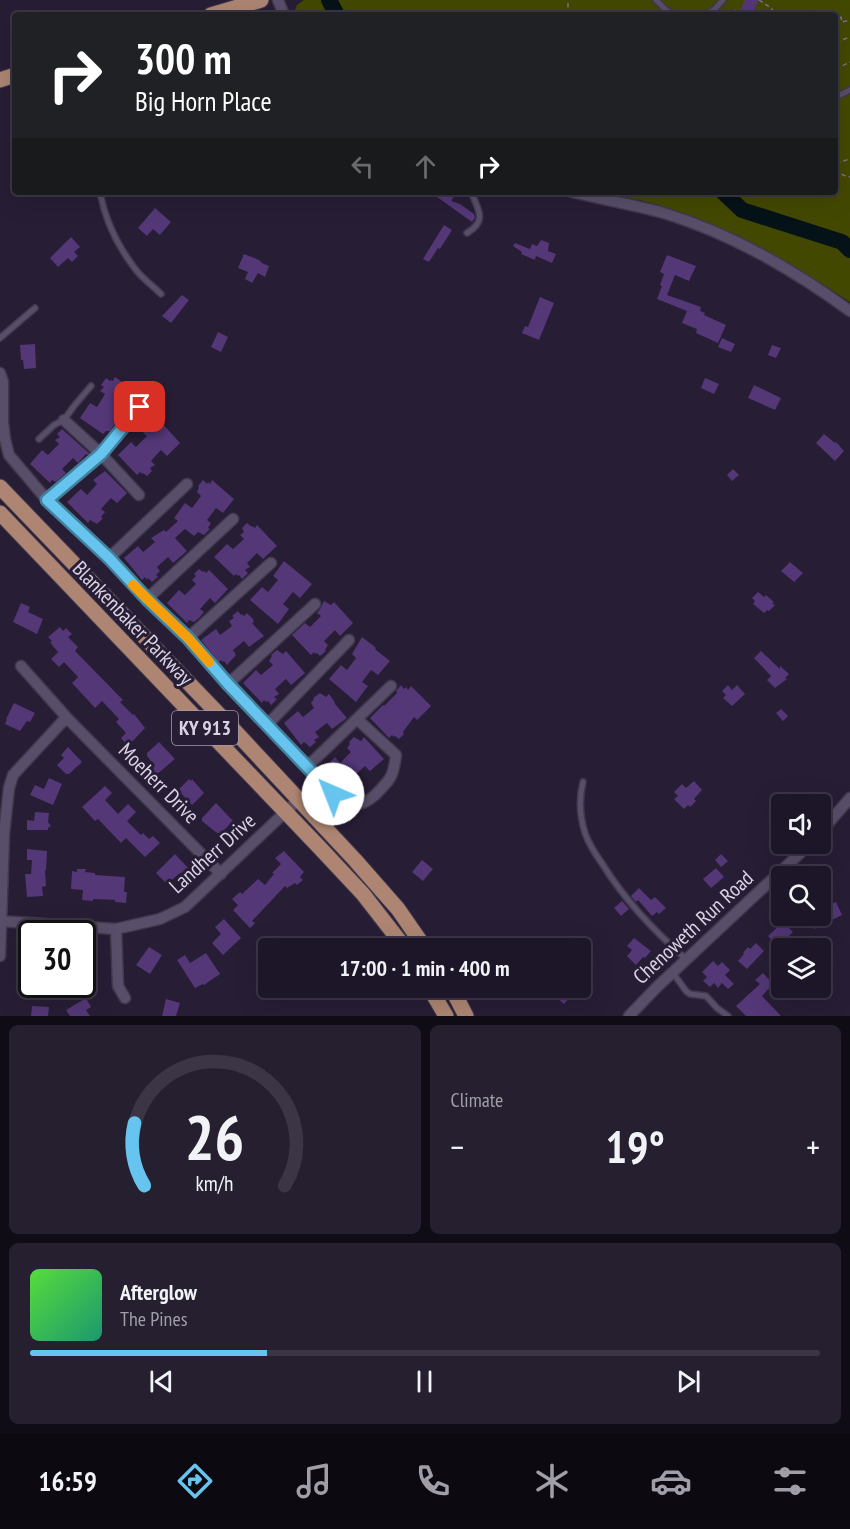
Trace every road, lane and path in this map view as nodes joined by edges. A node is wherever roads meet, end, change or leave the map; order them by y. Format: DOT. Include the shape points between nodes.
graph roads {
  1 [pos="261,0"];
  2 [pos="656,0"];
  3 [pos="723,0"];
  4 [pos="759,0"];
  5 [pos="734,10"];
  6 [pos="221,12"];
  7 [pos="669,12"];
  8 [pos="716,12"];
  9 [pos="738,12"];
  10 [pos="774,12"];
  11 [pos="840,18"];
  12 [pos="850,20"];
  13 [pos="101,195"];
  14 [pos="472,195"];
  15 [pos="586,195"];
  16 [pos="467,233"];
  17 [pos="161,294"];
  18 [pos="35,308"];
  19 [pos="850,311"];
  20 [pos="0,339"];
  21 [pos="0,374"];
  22 [pos="92,386"];
  23 [pos="140,407"];
  24 [pos="64,420"];
  25 [pos="39,439"];
  26 [pos="101,454"];
  27 [pos="187,484"];
  28 [pos="0,487"];
  29 [pos="139,495"];
  30 [pos="47,500"];
  31 [pos="0,513"];
  32 [pos="233,519"];
  33 [pos="109,558"];
  34 [pos="271,562"];
  35 [pos="147,599"];
  36 [pos="315,604"];
  37 [pos="188,638"];
  38 [pos="349,640"];
  39 [pos="21,666"];
  40 [pos="228,684"];
  41 [pos="391,686"];
  42 [pos="357,719"];
  43 [pos="69,720"];
  44 [pos="267,725"];
  45 [pos="307,767"];
  46 [pos="583,782"];
  47 [pos="850,798"];
  48 [pos="299,799"];
  49 [pos="286,812"];
  50 [pos="831,820"];
  51 [pos="799,854"];
  52 [pos="221,874"];
  53 [pos="1,921"];
  54 [pos="116,929"];
  55 [pos="397,938"];
  56 [pos="418,938"];
  57 [pos="0,956"];
  58 [pos="686,959"];
  59 [pos="672,972"];
  60 [pos="125,998"];
  61 [pos="435,998"];
  62 [pos="457,998"];
  63 [pos="446,1016"];
  64 [pos="466,1016"];
  65 [pos="629,1016"];
  66 [pos="728,1016"];
  1 -- 6 [label="main road"];
  2 -- 7 [label="lane"];
  3 -- 8 [label="lane"];
  4 -- 10 [label="path"];
  5 -- 9 [label="path"];
  11 -- 12 [label="path" via="842,22"];
  13 -- 17 [label="lane" via="116,240 138,272"];
  14 -- 16 [label="lane" via="480,218"];
  15 -- 19 [label="street" via="654,210 707,229 779,264"];
  18 -- 20 [label="lane"];
  21 -- 30 [label="street" via="9,455"];
  22 -- 24 [label="lane"];
  23 -- 26 [label="street"];
  24 -- 25 [label="lane"];
  24 -- 26 [label="street"];
  26 -- 29 [label="street"];
  26 -- 30 [label="street"];
  27 -- 33 [label="street"];
  28 -- 48 [label="main road, Blankenbaker Parkway / KY 913"];
  30 -- 33 [label="street"];
  31 -- 49 [label="main road, Blankenbaker Parkway / KY 913"];
  32 -- 35 [label="street"];
  33 -- 35 [label="street"];
  34 -- 37 [label="street"];
  35 -- 37 [label="street"];
  36 -- 40 [label="street"];
  37 -- 40 [label="street"];
  38 -- 44 [label="street"];
  39 -- 43 [label="street, Moeherr Drive"];
  40 -- 44 [label="street"];
  41 -- 42 [label="street"];
  42 -- 45 [label="street"];
  42 -- 45 [label="street" via="396,755 391,777 372,799 353,805 342,802"];
  43 -- 52 [label="street, Moeherr Drive"];
  43 -- 53 [label="street" via="63,721 13,775 4,834"];
  44 -- 45 [label="street"];
  46 -- 58 [label="lane" via="582,823 587,839 625,897"];
  47 -- 50 [label="street"];
  48 -- 49 [label="street, Landherr Drive"];
  48 -- 56 [label="main road, Blankenbaker Parkway / KY 913" via="386,895"];
  49 -- 52 [label="street, Landherr Drive"];
  49 -- 55 [label="main road, Blankenbaker Parkway / KY 913" via="363,894"];
  51 -- 58 [label="street, Chenoweth Run Road"];
  52 -- 54 [label="street, Landherr Drive" via="185,907 160,919"];
  53 -- 54 [label="street, Landherr Drive"];
  53 -- 57 [label="street"];
  54 -- 60 [label="street" via="118,986"];
  58 -- 59 [label="street, Chenoweth Run Road"];
  59 -- 65 [label="street, Chenoweth Run Road"];
  59 -- 66 [label="lane" via="686,992 706,996"];
  61 -- 63 [label="main road"];
  62 -- 64 [label="main road"];
}
